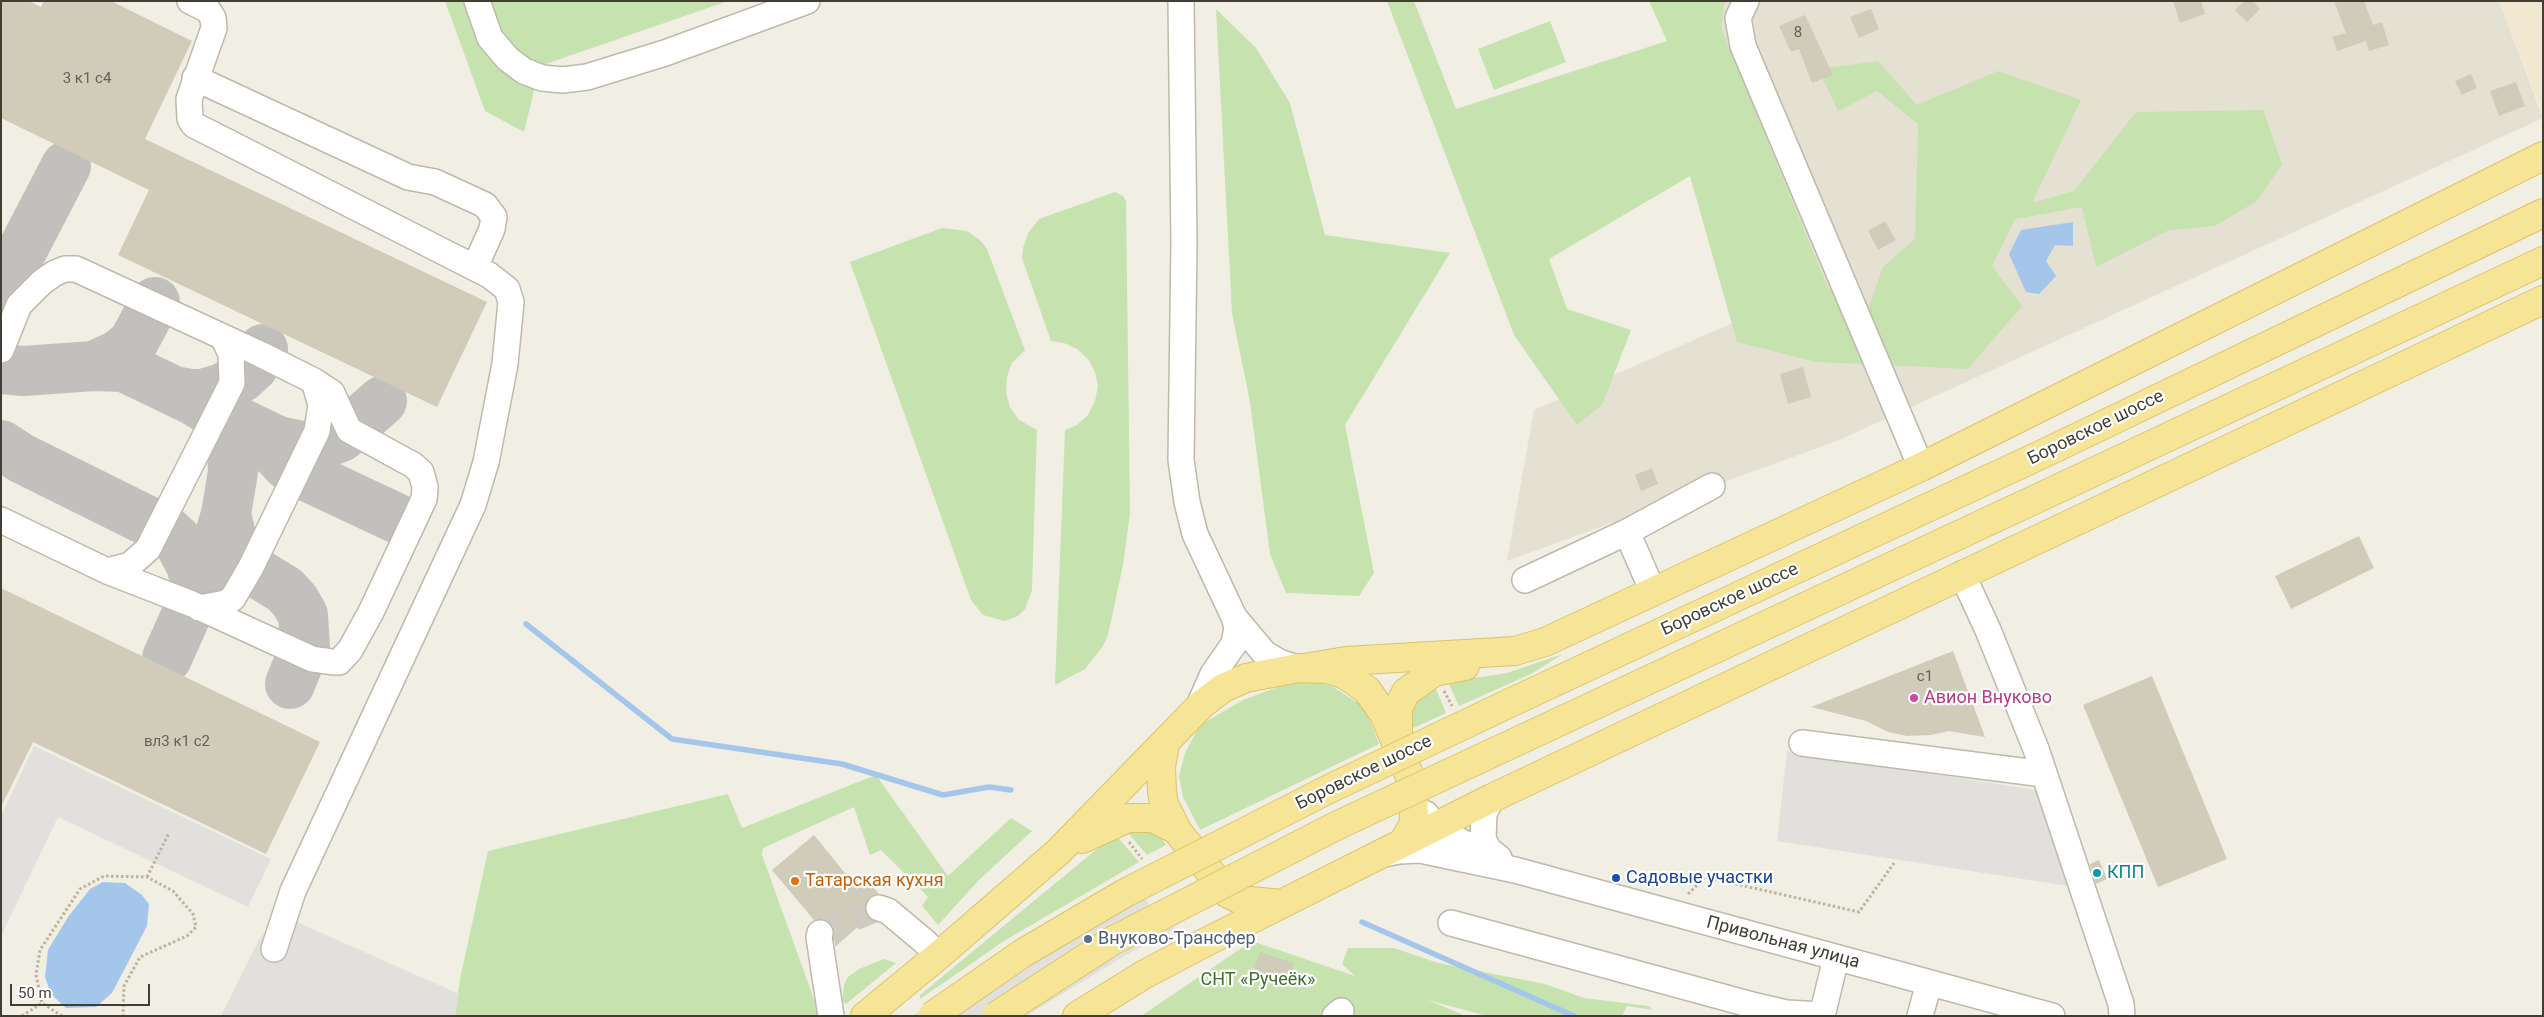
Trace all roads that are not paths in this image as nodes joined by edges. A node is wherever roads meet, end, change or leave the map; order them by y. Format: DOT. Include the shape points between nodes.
graph roads {
  1 [pos="190,1"];
  2 [pos="477,1"];
  3 [pos="1181,1"];
  4 [pos="1746,1"];
  5 [pos="801,2"];
  6 [pos="195,78"];
  7 [pos="2543,156"];
  8 [pos="2543,214"];
  9 [pos="2543,261"];
  10 [pos="475,267"];
  11 [pos="2543,300"];
  12 [pos="10,302"];
  13 [pos="223,337"];
  14 [pos="1,350"];
  15 [pos="314,381"];
  16 [pos="1921,467"];
  17 [pos="1712,486"];
  18 [pos="1,520"];
  19 [pos="1627,532"];
  20 [pos="107,570"];
  21 [pos="1962,574"];
  22 [pos="1525,580"];
  23 [pos="1653,592"];
  24 [pos="199,608"];
  25 [pos="1234,616"];
  26 [pos="1525,649"];
  27 [pos="1301,668"];
  28 [pos="1198,708"];
  29 [pos="1802,743"];
  30 [pos="1165,744"];
  31 [pos="1399,750"];
  32 [pos="2044,774"];
  33 [pos="1413,784"];
  34 [pos="1492,798"];
  35 [pos="1433,827"];
  36 [pos="1177,830"];
  37 [pos="1404,841"];
  38 [pos="1060,850"];
  39 [pos="1361,862"];
  40 [pos="1515,870"];
  41 [pos="1283,904"];
  42 [pos="879,908"];
  43 [pos="1451,923"];
  44 [pos="820,933"];
  45 [pos="274,949"];
  46 [pos="938,956"];
  47 [pos="1836,958"];
  48 [pos="1929,983"];
  49 [pos="1822,1015"];
  50 [pos="831,1016"];
  51 [pos="866,1016"];
  52 [pos="932,1016"];
  53 [pos="996,1016"];
  54 [pos="1077,1016"];
  55 [pos="1920,1016"];
  56 [pos="2052,1016"];
  57 [pos="2122,1016"];
  1 -- 6 [label="street" via="208,10 214,28"];
  2 -- 5 [label="street" via="490,38 508,59 524,71 542,78 563,80 586,77 666,53"];
  3 -- 25 [label="street" via="1184,243 1181,460 1195,534"];
  4 -- 16 [label="street" via="1738,18 1743,46"];
  6 -- 10 [label="street" via="188,110 190,119 200,129"];
  6 -- 10 [label="street" via="408,177 435,182 485,206 494,218"];
  7 -- 16 [label="main road"];
  8 -- 52 [label="main road, Боровское шоссе, bridge" via="2051,450 1331,788 1168,870 1030,948"];
  9 -- 53 [label="main road, Боровское шоссе, bridge" via="1336,826 1112,942"];
  10 -- 45 [label="street" via="500,282 507,289 511,302 505,364 486,462 473,505 293,891"];
  11 -- 21 [label="main road"];
  12 -- 13 [label="street" via="55,273 76,269"];
  12 -- 14 [label="street"];
  13 -- 15 [label="street"];
  13 -- 20 [label="street" via="230,354 232,383 148,549 130,565"];
  15 -- 24 [label="street" via="321,405 317,431 247,575 233,598 226,603"];
  15 -- 24 [label="street" via="332,392 349,430 413,465 424,480 424,499 371,612 350,650 339,662 334,662 312,659"];
  16 -- 23 [label="main road"];
  17 -- 19 [label="street"];
  18 -- 20 [label="street"];
  19 -- 22 [label="street"];
  19 -- 23 [label="street"];
  20 -- 24 [label="street"];
  21 -- 32 [label="street" via="1988,630"];
  21 -- 34 [label="main road"];
  23 -- 26 [label="main road"];
  25 -- 27 [label="street" via="1265,654 1281,663"];
  25 -- 28 [label="street" via="1237,632 1234,644 1213,674"];
  26 -- 27 [label="main road" via="1346,661"];
  26 -- 31 [label="main road" via="1498,661 1434,672 1411,687 1398,708"];
  27 -- 28 [label="main road" via="1246,678 1223,688"];
  27 -- 31 [label="main road" via="1333,670 1361,685 1376,701"];
  28 -- 30 [label="main road"];
  29 -- 32 [label="street"];
  30 -- 36 [label="main road" via="1161,767 1162,792 1164,804"];
  30 -- 38 [label="main road"];
  31 -- 33 [label="main road"];
  32 -- 57 [label="street" via="2121,1004"];
  33 -- 35 [label="street"];
  33 -- 37 [label="main road" via="1414,823"];
  34 -- 35 [label="main road"];
  34 -- 40 [label="street" via="1484,817 1484,842 1491,853"];
  35 -- 37 [label="main road"];
  35 -- 40 [label="street"];
  36 -- 38 [label="main road" via="1154,818 1128,818"];
  36 -- 41 [label="main road" via="1227,893 1241,900"];
  37 -- 39 [label="main road"];
  38 -- 46 [label="main road"];
  39 -- 40 [label="street" via="1387,853 1410,850"];
  39 -- 41 [label="main road"];
  40 -- 47 [label="street, Привольная улица"];
  41 -- 54 [label="main road" via="1146,974"];
  42 -- 46 [label="street" via="888,911"];
  43 -- 49 [label="street" via="1763,1008"];
  44 -- 50 [label="street"];
  46 -- 51 [label="main road"];
  47 -- 48 [label="street, Привольная улица"];
  47 -- 49 [label="street"];
  48 -- 55 [label="street"];
  48 -- 56 [label="street, Привольная улица"];
}
